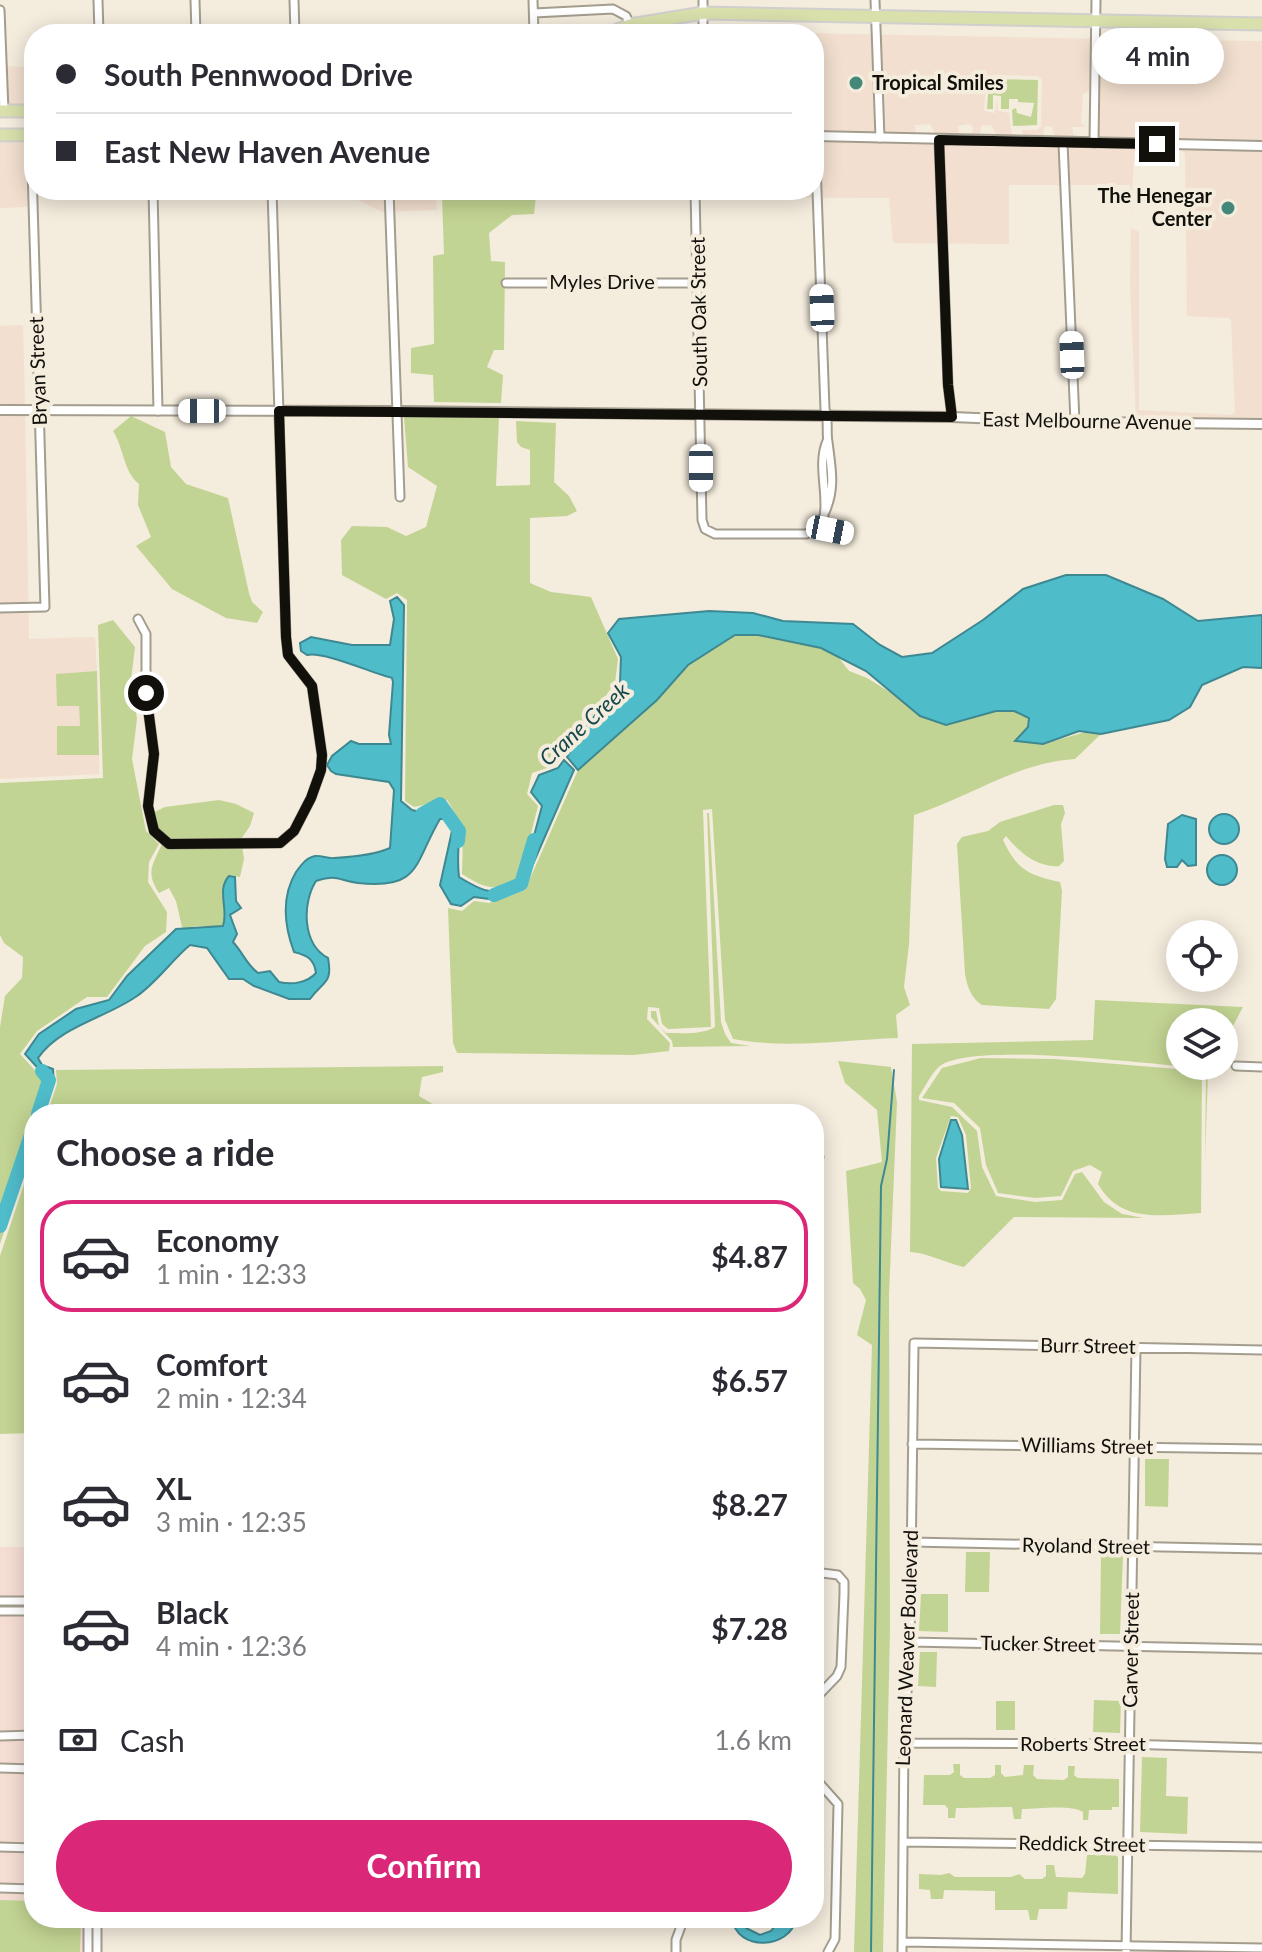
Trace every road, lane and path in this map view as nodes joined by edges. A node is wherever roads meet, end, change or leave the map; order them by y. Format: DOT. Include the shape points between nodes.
graph roads {
  1 [pos="98,0"];
  2 [pos="195,0"];
  3 [pos="294,0"];
  4 [pos="533,0"];
  5 [pos="703,0"];
  6 [pos="875,0"];
  7 [pos="1096,0"];
  8 [pos="0,10"];
  9 [pos="534,13"];
  10 [pos="703,13"];
  11 [pos="875,15"];
  12 [pos="1095,20"];
  13 [pos="99,24"];
  14 [pos="196,24"];
  15 [pos="295,24"];
  16 [pos="534,24"];
  17 [pos="630,24"];
  18 [pos="636,24"];
  19 [pos="703,24"];
  20 [pos="1262,24"];
  21 [pos="2,111"];
  22 [pos="24,111"];
  23 [pos="0,135"];
  24 [pos="24,135"];
  25 [pos="824,136"];
  26 [pos="880,138"];
  27 [pos="939,140"];
  28 [pos="1063,143"];
  29 [pos="1094,143"];
  30 [pos="1262,146"];
  31 [pos="34,200"];
  32 [pos="153,200"];
  33 [pos="272,200"];
  34 [pos="389,200"];
  35 [pos="695,200"];
  36 [pos="817,200"];
  37 [pos="506,283"];
  38 [pos="699,283"];
  39 [pos="0,410"];
  40 [pos="39,410"];
  41 [pos="158,411"];
  42 [pos="279,411"];
  43 [pos="396,411"];
  44 [pos="701,416"];
  45 [pos="828,417"];
  46 [pos="952,417"];
  47 [pos="1075,422"];
  48 [pos="1262,424"];
  49 [pos="400,497"];
  50 [pos="820,529"];
  51 [pos="848,534"];
  52 [pos="0,608"];
  53 [pos="138,619"];
  54 [pos="1238,1066"];
  55 [pos="1262,1067"];
  56 [pos="914,1343"];
  57 [pos="1136,1347"];
  58 [pos="1262,1350"];
  59 [pos="912,1444"];
  60 [pos="1135,1446"];
  61 [pos="1262,1449"];
  62 [pos="911,1542"];
  63 [pos="1133,1546"];
  64 [pos="1262,1549"];
  65 [pos="824,1573"];
  66 [pos="0,1601"];
  67 [pos="24,1601"];
  68 [pos="0,1611"];
  69 [pos="24,1611"];
  70 [pos="910,1642"];
  71 [pos="1131,1647"];
  72 [pos="1262,1649"];
  73 [pos="824,1690"];
  74 [pos="24,1735"];
  75 [pos="0,1736"];
  76 [pos="904,1743"];
  77 [pos="1130,1744"];
  78 [pos="1262,1748"];
  79 [pos="0,1768"];
  80 [pos="24,1769"];
  81 [pos="824,1788"];
  82 [pos="903,1842"];
  83 [pos="1128,1845"];
  84 [pos="0,1847"];
  85 [pos="1262,1847"];
  86 [pos="24,1848"];
  87 [pos="0,1888"];
  88 [pos="24,1889"];
  89 [pos="88,1928"];
  90 [pos="97,1928"];
  91 [pos="680,1928"];
  92 [pos="903,1942"];
  93 [pos="1262,1948"];
  94 [pos="1126,1949"];
  95 [pos="88,1952"];
  96 [pos="97,1952"];
  97 [pos="676,1952"];
  98 [pos="828,1952"];
  99 [pos="902,1952"];
  1 -- 13 [label="street"];
  2 -- 14 [label="street"];
  3 -- 15 [label="street"];
  4 -- 9 [label="street"];
  5 -- 10 [label="street"];
  6 -- 11 [label="street"];
  7 -- 12 [label="street"];
  8 -- 21 [label="street"];
  9 -- 16 [label="street"];
  9 -- 17 [label="street" via="613,9"];
  10 -- 11 [label="main road"];
  10 -- 18 [label="main road"];
  10 -- 19 [label="street"];
  11 -- 12 [label="main road"];
  11 -- 26 [label="street"];
  12 -- 20 [label="main road"];
  12 -- 29 [label="street"];
  21 -- 22 [label="main road"];
  23 -- 24 [label="main road"];
  25 -- 26 [label="street"];
  26 -- 27 [label="street"];
  27 -- 28 [label="street"];
  27 -- 46 [label="street"];
  28 -- 29 [label="street"];
  28 -- 47 [label="street"];
  29 -- 30 [label="street"];
  31 -- 40 [label="street, Bryan Street"];
  32 -- 41 [label="street"];
  33 -- 42 [label="street"];
  34 -- 43 [label="street"];
  35 -- 38 [label="street, South Oak Street"];
  36 -- 45 [label="street"];
  37 -- 38 [label="street, Myles Drive"];
  38 -- 44 [label="street, South Oak Street"];
  39 -- 40 [label="street, East Melbourne Avenue"];
  40 -- 41 [label="street, East Melbourne Avenue"];
  40 -- 52 [label="street, Bryan Street" via="45,607"];
  41 -- 42 [label="street, East Melbourne Avenue"];
  42 -- 43 [label="street, East Melbourne Avenue"];
  42 -- 53 [label="street" via="288,655 312,686 322,755 321,770 294,831 280,843 169,844 154,831 148,806 154,754 146,634"];
  43 -- 44 [label="street, East Melbourne Avenue"];
  43 -- 49 [label="street"];
  44 -- 45 [label="street, East Melbourne Avenue"];
  44 -- 50 [label="street, South Oak Street" via="705,529 715,534 806,534"];
  45 -- 46 [label="street, East Melbourne Avenue"];
  45 -- 50 [label="street"];
  46 -- 47 [label="street, East Melbourne Avenue"];
  47 -- 48 [label="street, East Melbourne Avenue"];
  50 -- 51 [label="street"];
  54 -- 55 [label="street"];
  56 -- 57 [label="street, Burr Street"];
  56 -- 59 [label="street, Leonard Weaver Boulevard"];
  57 -- 58 [label="street, Burr Street"];
  57 -- 60 [label="street, Carver Street"];
  59 -- 60 [label="street, Williams Street"];
  59 -- 62 [label="street, Leonard Weaver Boulevard"];
  60 -- 61 [label="street, Williams Street"];
  60 -- 63 [label="street, Carver Street"];
  62 -- 63 [label="street, Ryoland Street"];
  62 -- 70 [label="street, Leonard Weaver Boulevard"];
  63 -- 64 [label="street, Ryoland Street"];
  63 -- 71 [label="street, Carver Street"];
  65 -- 73 [label="street" via="838,1575 844,1594 841,1667"];
  66 -- 67 [label="street"];
  68 -- 69 [label="street"];
  70 -- 71 [label="street, Tucker Street"];
  70 -- 76 [label="street, Leonard Weaver Boulevard"];
  71 -- 72 [label="street, Tucker Street"];
  71 -- 77 [label="street, Carver Street"];
  74 -- 75 [label="street"];
  76 -- 77 [label="street, Roberts Street"];
  76 -- 82 [label="street, Leonard Weaver Boulevard"];
  77 -- 78 [label="street, Roberts Street"];
  77 -- 83 [label="street, Carver Street"];
  79 -- 80 [label="street"];
  81 -- 98 [label="street" via="838,1804 835,1939"];
  82 -- 83 [label="street, Reddick Street"];
  82 -- 92 [label="street, Leonard Weaver Boulevard"];
  83 -- 85 [label="street, Reddick Street"];
  83 -- 94 [label="street, Carver Street"];
  84 -- 86 [label="street"];
  87 -- 88 [label="street"];
  89 -- 95 [label="street"];
  90 -- 96 [label="street"];
  91 -- 97 [label="street"];
  92 -- 94 [label="street"];
  92 -- 99 [label="street, Leonard Weaver Boulevard"];
  93 -- 94 [label="street"];
}
